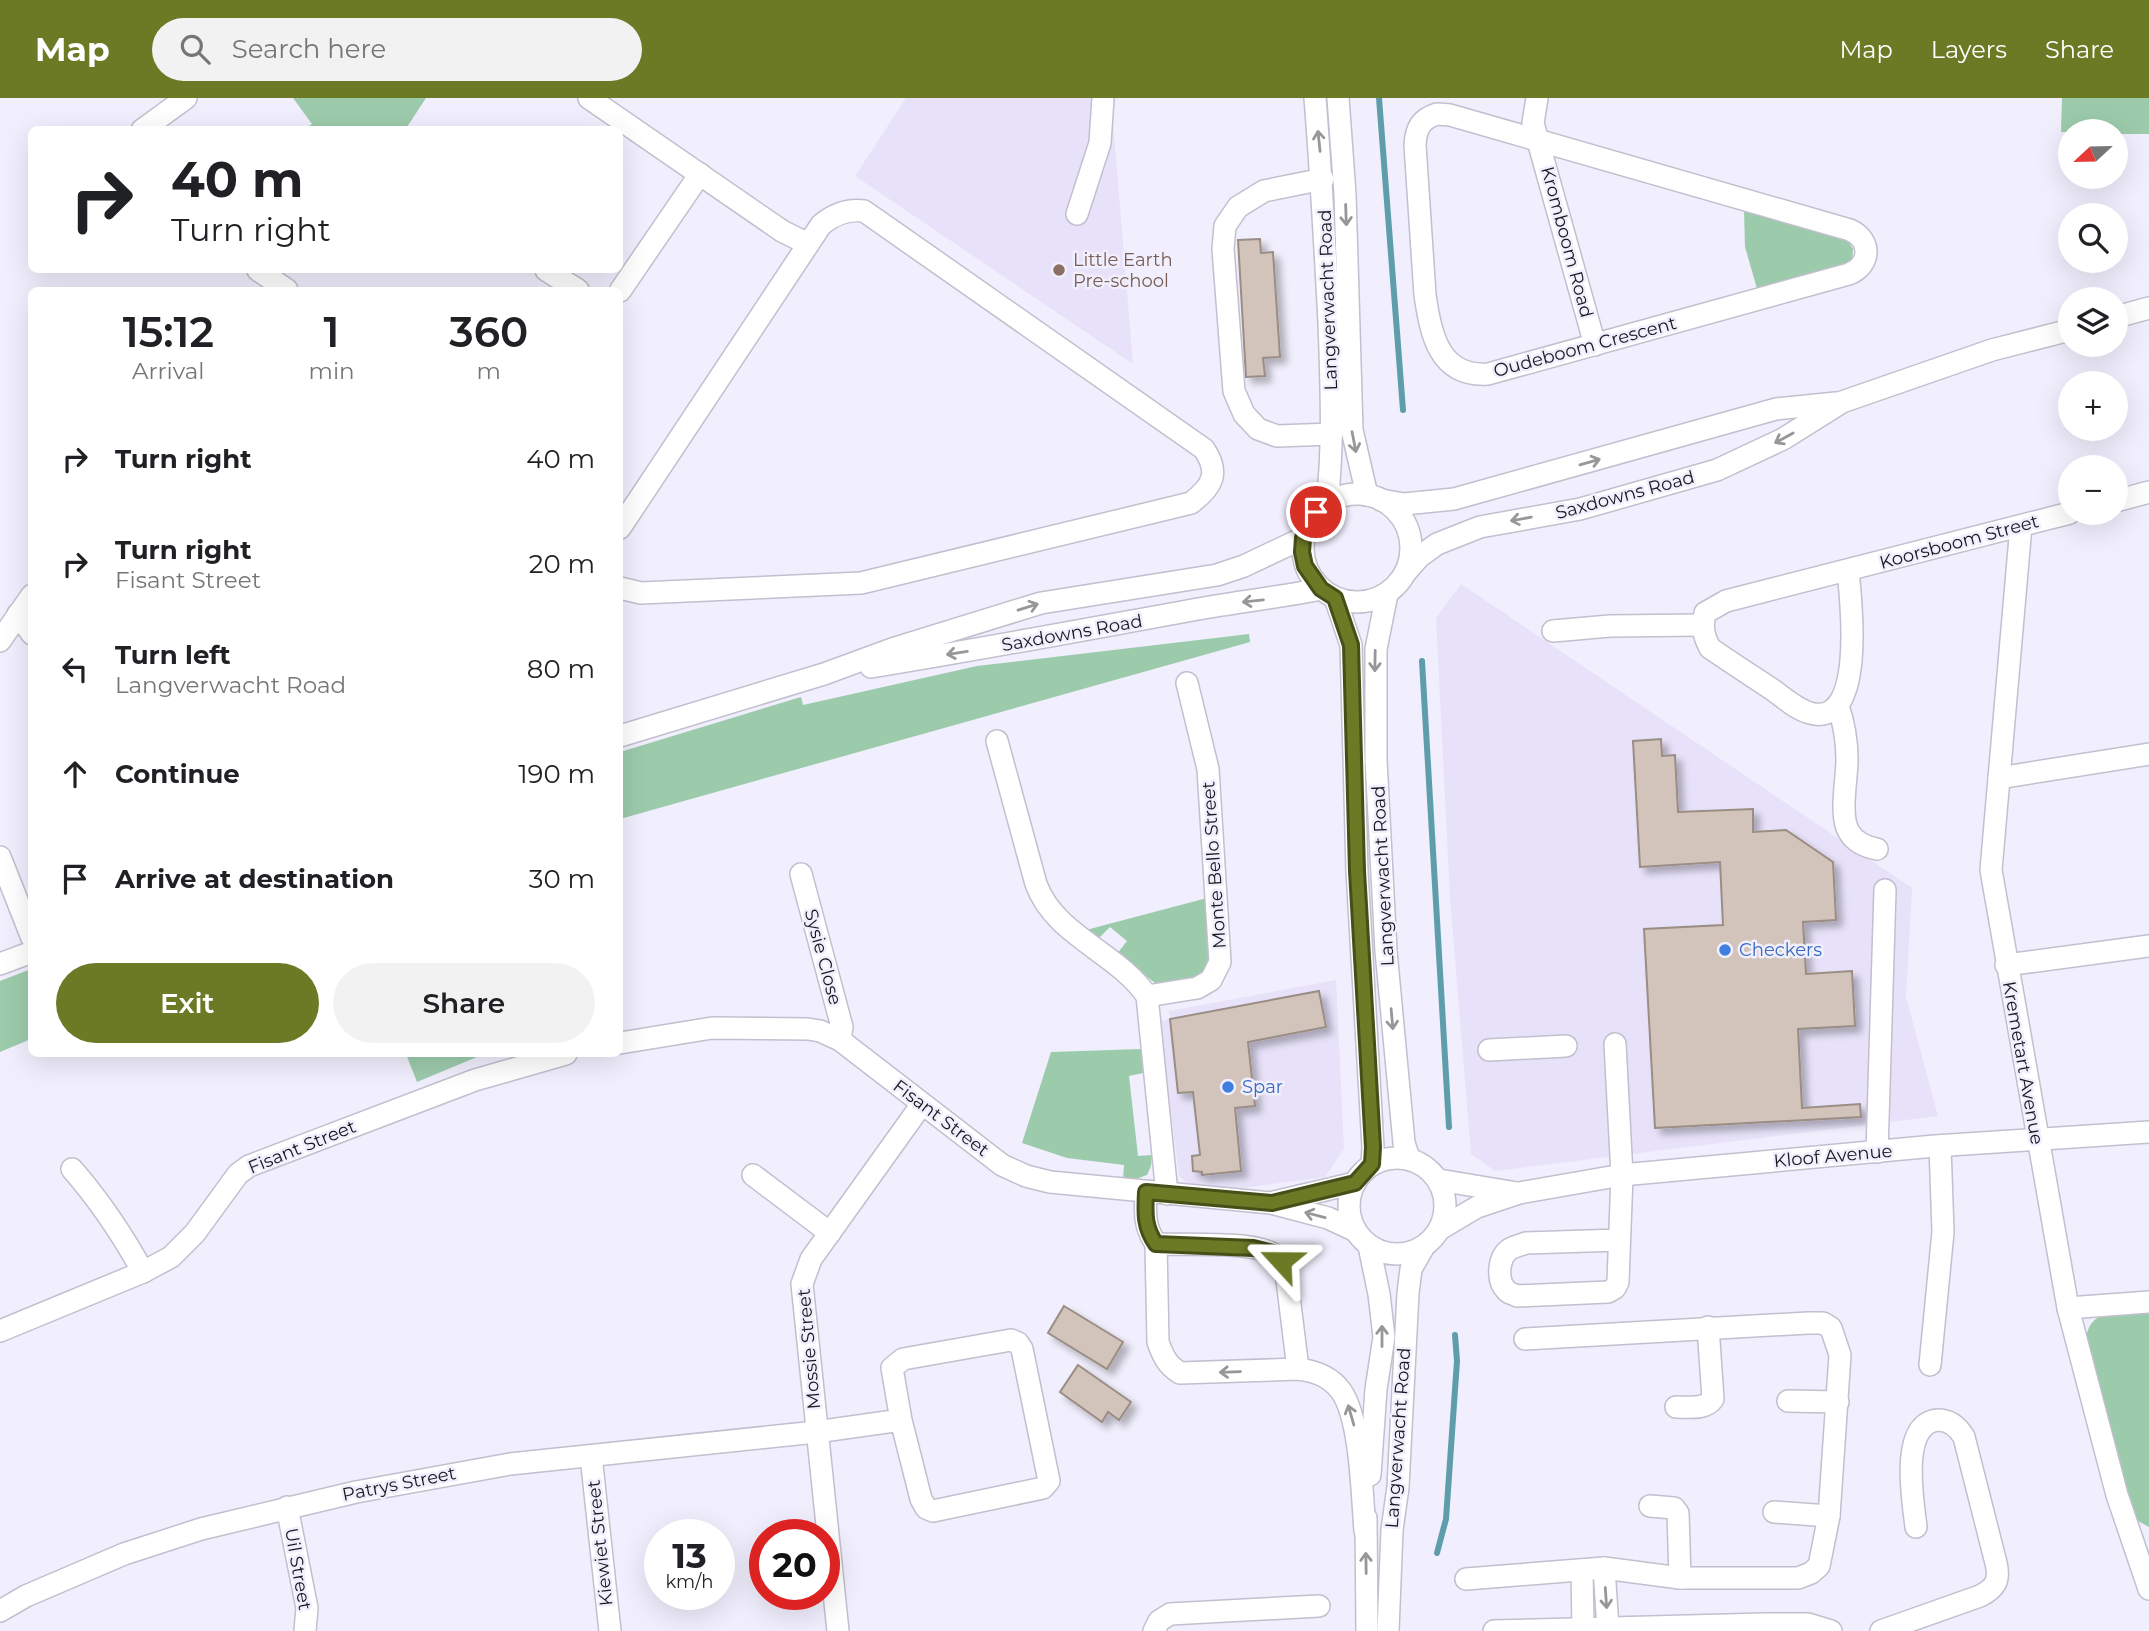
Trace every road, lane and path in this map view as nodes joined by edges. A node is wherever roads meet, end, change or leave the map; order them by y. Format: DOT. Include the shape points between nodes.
graph roads {
  1 [pos="186,98"];
  2 [pos="589,98"];
  3 [pos="1103,98"];
  4 [pos="1315,98"];
  5 [pos="1338,98"];
  6 [pos="1537,98"];
  7 [pos="148,126"];
  8 [pos="1537,140"];
  9 [pos="700,174"];
  10 [pos="1322,179"];
  11 [pos="1077,214"];
  12 [pos="808,244"];
  13 [pos="262,273"];
  14 [pos="552,273"];
  15 [pos="284,287"];
  16 [pos="573,287"];
  17 [pos="623,287"];
  18 [pos="2149,308"];
  19 [pos="2128,314"];
  20 [pos="2058,333"];
  21 [pos="1595,345"];
  22 [pos="1842,402"];
  23 [pos="1332,434"];
  24 [pos="2149,492"];
  25 [pos="1374,498"];
  26 [pos="2128,498"];
  27 [pos="1327,503"];
  28 [pos="2058,516"];
  29 [pos="623,523"];
  30 [pos="2021,526"];
  31 [pos="1303,538"];
  32 [pos="1848,571"];
  33 [pos="1405,573"];
  34 [pos="623,589"];
  35 [pos="1328,594"];
  36 [pos="1387,594"];
  37 [pos="28,601"];
  38 [pos="19,614"];
  39 [pos="1702,625"];
  40 [pos="28,628"];
  41 [pos="1553,631"];
  42 [pos="0,641"];
  43 [pos="824,674"];
  44 [pos="1187,683"];
  45 [pos="1838,706"];
  46 [pos="623,735"];
  47 [pos="997,741"];
  48 [pos="2149,754"];
  49 [pos="1999,778"];
  50 [pos="1877,849"];
  51 [pos="0,857"];
  52 [pos="801,874"];
  53 [pos="1885,890"];
  54 [pos="28,928"];
  55 [pos="2149,946"];
  56 [pos="28,954"];
  57 [pos="0,964"];
  58 [pos="2006,965"];
  59 [pos="1147,996"];
  60 [pos="840,1040"];
  61 [pos="623,1043"];
  62 [pos="1615,1044"];
  63 [pos="1566,1046"];
  64 [pos="1489,1050"];
  65 [pos="556,1057"];
  66 [pos="922,1104"];
  67 [pos="2149,1132"];
  68 [pos="2037,1139"];
  69 [pos="1940,1146"];
  70 [pos="1877,1152"];
  71 [pos="1409,1158"];
  72 [pos="1372,1164"];
  73 [pos="72,1169"];
  74 [pos="754,1175"];
  75 [pos="1622,1175"];
  76 [pos="1439,1180"];
  77 [pos="1355,1183"];
  78 [pos="1157,1193"];
  79 [pos="1519,1193"];
  80 [pos="1272,1203"];
  81 [pos="1440,1229"];
  82 [pos="830,1233"];
  83 [pos="1362,1239"];
  84 [pos="1619,1240"];
  85 [pos="1156,1244"];
  86 [pos="1423,1248"];
  87 [pos="142,1272"];
  88 [pos="2149,1303"];
  89 [pos="2068,1308"];
  90 [pos="1708,1327"];
  91 [pos="0,1331"];
  92 [pos="1525,1339"];
  93 [pos="1930,1364"];
  94 [pos="1298,1369"];
  95 [pos="1788,1401"];
  96 [pos="1838,1402"];
  97 [pos="1676,1407"];
  98 [pos="901,1420"];
  99 [pos="816,1432"];
  100 [pos="591,1456"];
  101 [pos="1650,1506"];
  102 [pos="287,1507"];
  103 [pos="1774,1512"];
  104 [pos="1829,1516"];
  105 [pos="1916,1527"];
  106 [pos="1365,1531"];
  107 [pos="2142,1550"];
  108 [pos="1604,1568"];
  109 [pos="1582,1570"];
  110 [pos="1680,1578"];
  111 [pos="1466,1579"];
  112 [pos="2149,1589"];
  113 [pos="1319,1606"];
  114 [pos="0,1611"];
  115 [pos="1594,1629"];
  116 [pos="305,1631"];
  117 [pos="610,1631"];
  118 [pos="838,1631"];
  119 [pos="1154,1631"];
  120 [pos="1367,1631"];
  121 [pos="1388,1631"];
  122 [pos="1494,1631"];
  123 [pos="1831,1631"];
  124 [pos="1881,1631"];
  1 -- 7 [label="street"];
  2 -- 9 [label="street"];
  3 -- 11 [label="street" via="1100,143"];
  10 -- 4 [label="street, Langverwacht Road, one-way"];
  5 -- 25 [label="street, Langverwacht Road, one-way" via="1352,430"];
  6 -- 8 [label="street, Kromboom Road" via="1533,123"];
  8 -- 21 [label="street, Kromboom Road"];
  8 -- 21 [label="street, Oudeboom Crescent" via="1437,114 1416,131 1429,319 1447,362 1473,375"];
  8 -- 21 [label="street, Oudeboom Crescent" via="1850,230 1866,246 1861,267 1849,274"];
  9 -- 12 [label="street"];
  9 -- 17 [label="street"];
  10 -- 23 [label="street, Langverwacht Road"];
  10 -- 23 [label="street" via="1264,191 1238,206 1225,226 1223,249 1234,391 1244,414 1258,429 1277,436"];
  12 -- 29 [label="street"];
  12 -- 34 [label="street" via="828,218 864,211 1204,449 1213,463 1213,480 1191,503 861,583 641,593"];
  13 -- 15 [label="street"];
  14 -- 16 [label="street"];
  18 -- 19 [label="street"];
  20 -- 22 [label="street, Saxdowns Road" via="1992,350"];
  25 -- 22 [label="street, Saxdowns Road, one-way" via="1404,504 1454,499 1776,409"];
  22 -- 33 [label="street, Saxdowns Road, one-way" via="1783,439 1717,471 1580,509 1480,527 1437,544"];
  23 -- 27 [label="street, Langverwacht Road"];
  24 -- 26 [label="street"];
  25 -- 27 [label="street" via="1353,494"];
  25 -- 33 [label="street" via="1393,508 1408,532 1410,560"];
  27 -- 31 [label="street" via="1308,524"];
  28 -- 30 [label="street, Koorsboom Street"];
  30 -- 32 [label="street, Koorsboom Street"];
  30 -- 49 [label="street, Kremetart Avenue"];
  31 -- 35 [label="street" via="1305,566"];
  43 -- 31 [label="street, Saxdowns Road, one-way" via="1041,603 1217,575"];
  32 -- 39 [label="street, Koorsboom Street" via="1726,601 1705,613"];
  32 -- 45 [label="street" via="1852,646 1848,680"];
  33 -- 36 [label="street"];
  35 -- 36 [label="street" via="1360,603"];
  35 -- 43 [label="street, Saxdowns Road, one-way" via="1193,610"];
  35 -- 72 [label="street, Langverwacht Road" via="1351,645"];
  36 -- 71 [label="street, Langverwacht Road, one-way" via="1376,649 1376,760 1386,951"];
  37 -- 38 [label="street"];
  38 -- 40 [label="street"];
  38 -- 42 [label="street"];
  39 -- 41 [label="street"];
  39 -- 45 [label="street" via="1710,648 1800,709 1820,714"];
  43 -- 46 [label="street, Saxdowns Road"];
  44 -- 59 [label="street, Monte Bello Street" via="1208,769 1220,962 1212,980 1197,988"];
  45 -- 50 [label="street" via="1847,753 1844,818 1858,841"];
  47 -- 59 [label="street" via="1045,904 1136,981"];
  48 -- 49 [label="street"];
  49 -- 58 [label="street, Kremetart Avenue" via="1991,870"];
  51 -- 54 [label="street"];
  52 -- 60 [label="street, Sysie Close" via="842,1027"];
  53 -- 70 [label="street"];
  55 -- 58 [label="street"];
  56 -- 57 [label="street"];
  58 -- 68 [label="street, Kremetart Avenue"];
  59 -- 78 [label="street"];
  60 -- 61 [label="street, Fisant Street" via="808,1029 719,1028"];
  60 -- 66 [label="street, Fisant Street"];
  62 -- 75 [label="street"];
  63 -- 64 [label="street"];
  65 -- 87 [label="street, Fisant Street" via="475,1080 248,1166 184,1246"];
  66 -- 78 [label="street, Fisant Street" via="1002,1165 1026,1176"];
  66 -- 82 [label="street, Mossie Street"];
  67 -- 68 [label="street, Kloof Avenue"];
  68 -- 69 [label="street, Kloof Avenue"];
  68 -- 89 [label="street, Kremetart Avenue"];
  69 -- 70 [label="street, Kloof Avenue"];
  69 -- 93 [label="street" via="1943,1231"];
  70 -- 75 [label="street, Kloof Avenue"];
  71 -- 72 [label="street"];
  71 -- 76 [label="street"];
  72 -- 77 [label="street"];
  73 -- 87 [label="street" via="97,1197"];
  74 -- 82 [label="street"];
  75 -- 79 [label="street, Kloof Avenue"];
  75 -- 84 [label="street"];
  76 -- 79 [label="street, Kloof Avenue"];
  76 -- 81 [label="street" via="1446,1205"];
  77 -- 80 [label="street, Fisant Street"];
  77 -- 83 [label="street" via="1349,1207"];
  78 -- 80 [label="street, Fisant Street"];
  78 -- 85 [label="street" via="1145,1221"];
  79 -- 81 [label="street, Kloof Avenue" via="1477,1207"];
  83 -- 80 [label="street, Fisant Street, one-way" via="1328,1219"];
  81 -- 86 [label="street"];
  82 -- 99 [label="street, Mossie Street" via="807,1267 802,1284"];
  83 -- 86 [label="street" via="1386,1254"];
  106 -- 83 [label="street, Langverwacht Road, one-way" via="1384,1337 1379,1294"];
  84 -- 84 [label="street" via="1516,1246 1503,1256 1502,1283 1517,1296 1608,1292 1618,1282"];
  85 -- 94 [label="street" via="1273,1253 1286,1272"];
  94 -- 85 [label="street, one-way" via="1180,1373 1170,1367 1158,1342"];
  86 -- 121 [label="street, Langverwacht Road" via="1411,1269 1408,1293"];
  87 -- 91 [label="street, Fisant Street"];
  88 -- 89 [label="street"];
  89 -- 107 [label="street, Kremetart Avenue" via="2117,1495"];
  90 -- 92 [label="street"];
  90 -- 96 [label="street" via="1823,1323 1830,1328 1840,1355"];
  90 -- 97 [label="street" via="1713,1399 1703,1407"];
  106 -- 94 [label="street, one-way" via="1351,1412 1341,1391 1325,1376"];
  95 -- 96 [label="street"];
  96 -- 104 [label="street"];
  98 -- 98 [label="street" via="892,1368 897,1362 1011,1340 1022,1349 1049,1481 1043,1489 933,1511 921,1499"];
  98 -- 99 [label="street, Patrys Street"];
  99 -- 100 [label="street, Patrys Street"];
  99 -- 118 [label="street, Mossie Street"];
  100 -- 102 [label="street, Patrys Street" via="510,1464"];
  100 -- 117 [label="street, Kiewiet Street"];
  101 -- 110 [label="street" via="1674,1508 1678,1513"];
  102 -- 114 [label="street, Patrys Street" via="124,1554"];
  102 -- 116 [label="street, Uil Street" via="307,1608"];
  103 -- 104 [label="street"];
  104 -- 110 [label="street" via="1819,1566 1811,1573 1798,1578"];
  105 -- 124 [label="street" via="1911,1473 1915,1436 1924,1425 1943,1420 1964,1437 1998,1578 1993,1588 1980,1596"];
  120 -- 106 [label="street, Langverwacht Road, one-way"];
  107 -- 112 [label="street, Kremetart Avenue"];
  108 -- 109 [label="street"];
  108 -- 110 [label="street"];
  108 -- 115 [label="street, one-way"];
  109 -- 111 [label="street"];
  109 -- 115 [label="street"];
  113 -- 119 [label="street" via="1170,1614 1158,1621"];
  115 -- 122 [label="street"];
  115 -- 123 [label="street" via="1808,1624"];
}
